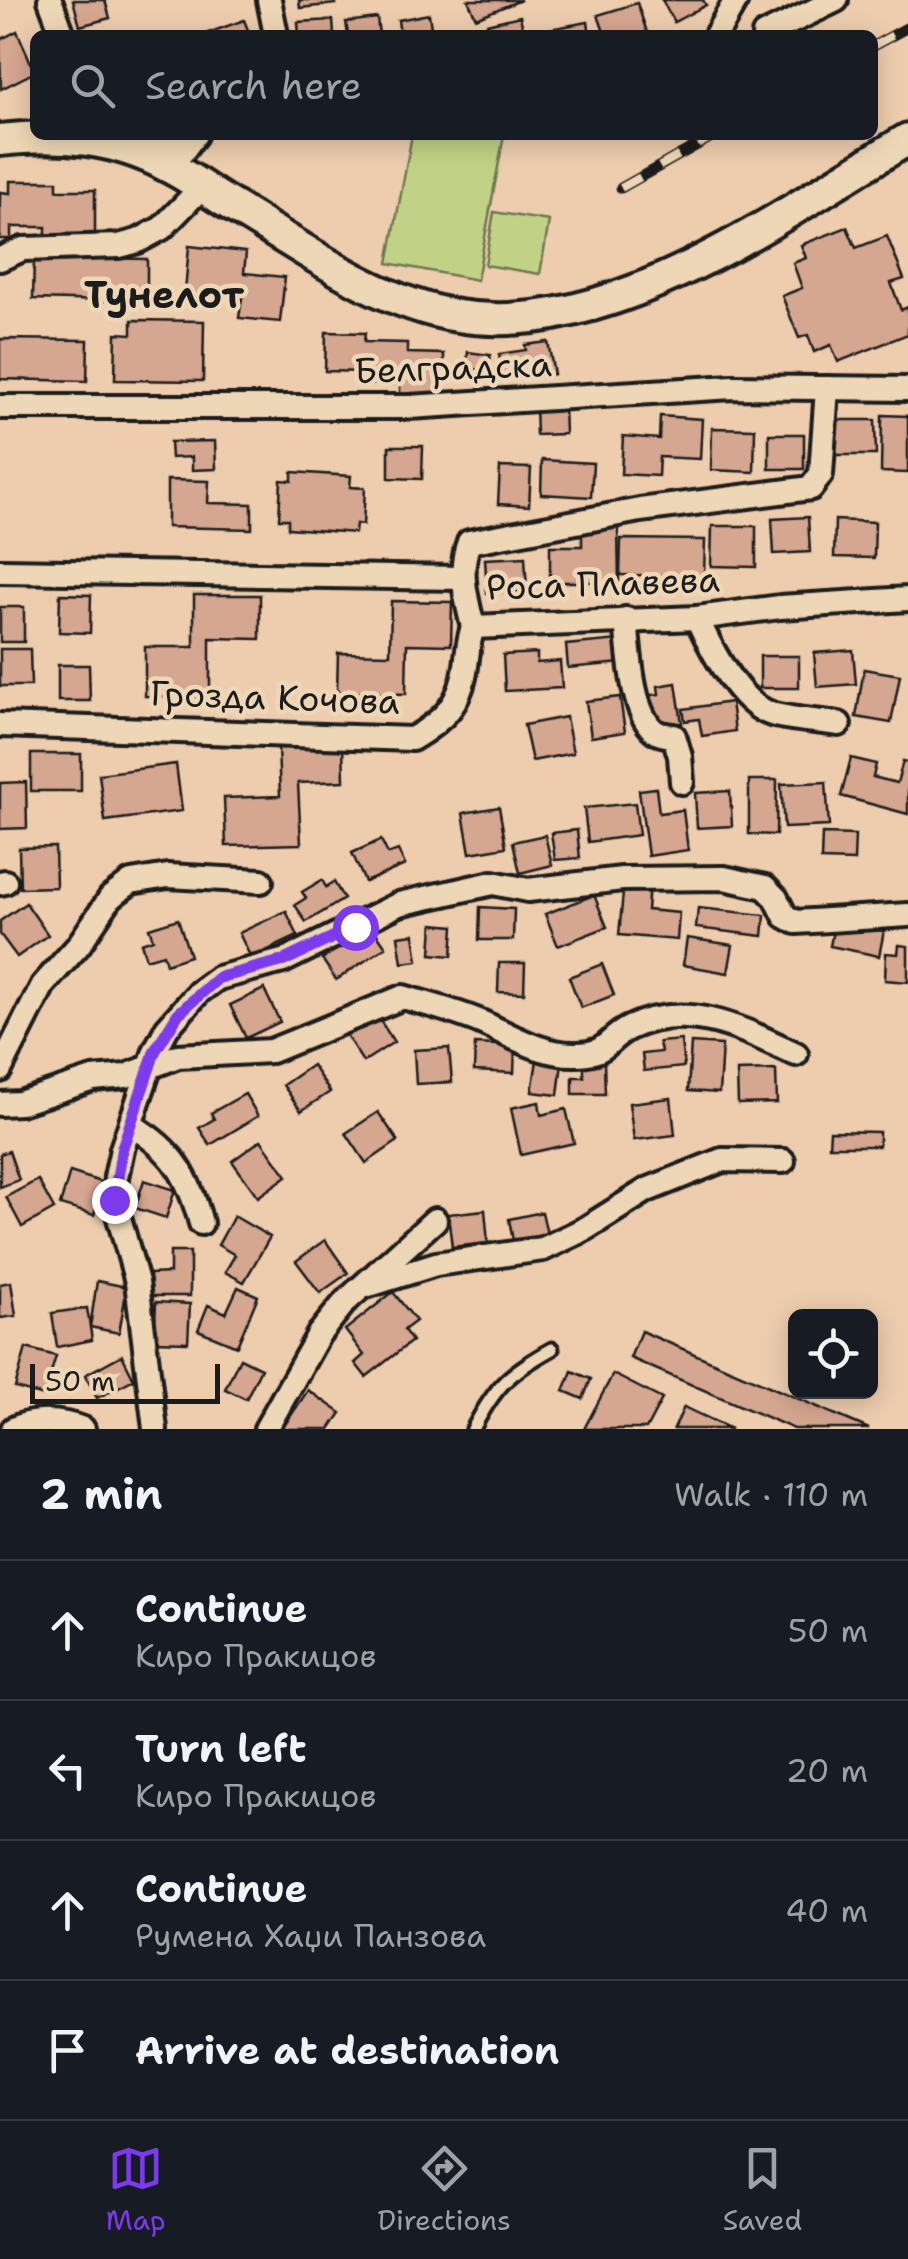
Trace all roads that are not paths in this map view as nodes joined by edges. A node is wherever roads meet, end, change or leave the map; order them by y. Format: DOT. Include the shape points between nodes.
graph roads {
  1 [pos="50,0"];
  2 [pos="269,0"];
  3 [pos="736,0"];
  4 [pos="836,0"];
  5 [pos="61,30"];
  6 [pos="275,30"];
  7 [pos="719,30"];
  8 [pos="774,30"];
  9 [pos="30,138"];
  10 [pos="908,139"];
  11 [pos="0,140"];
  12 [pos="100,140"];
  13 [pos="184,149"];
  14 [pos="201,188"];
  15 [pos="0,259"];
  16 [pos="826,388"];
  17 [pos="908,390"];
  18 [pos="0,406"];
  19 [pos="0,571"];
  20 [pos="462,578"];
  21 [pos="908,599"];
  22 [pos="697,618"];
  23 [pos="626,619"];
  24 [pos="473,627"];
  25 [pos="839,724"];
  26 [pos="0,725"];
  27 [pos="682,782"];
  28 [pos="261,881"];
  29 [pos="908,915"];
  30 [pos="796,1054"];
  31 [pos="150,1069"];
  32 [pos="0,1070"];
  33 [pos="0,1104"];
  34 [pos="131,1124"];
  35 [pos="784,1161"];
  36 [pos="435,1220"];
  37 [pos="200,1223"];
  38 [pos="366,1286"];
  39 [pos="552,1349"];
  40 [pos="149,1425"];
  41 [pos="12,1429"];
  42 [pos="82,1429"];
  43 [pos="266,1429"];
  44 [pos="472,1429"];
  1 -- 5 [label="street"];
  2 -- 6 [label="street"];
  3 -- 7 [label="street"];
  4 -- 8 [label="street"];
  9 -- 11 [label="main road"];
  10 -- 14 [label="main road" via="632,294 560,314 505,320 456,316 396,297"];
  12 -- 13 [label="main road"];
  13 -- 14 [label="main road"];
  14 -- 15 [label="street" via="162,228 138,241 23,248"];
  16 -- 17 [label="street, Белградска"];
  16 -- 18 [label="street, Белградска" via="410,406"];
  16 -- 20 [label="street, Роса Плавева" via="821,474 811,488 469,542"];
  19 -- 20 [label="street"];
  20 -- 24 [label="street, Роса Плавева"];
  21 -- 22 [label="street, Роса Плавева"];
  22 -- 23 [label="street, Роса Плавева"];
  22 -- 25 [label="street" via="750,702 773,715"];
  23 -- 24 [label="street, Роса Плавева"];
  23 -- 27 [label="street" via="644,720 658,734 674,736"];
  24 -- 26 [label="street, Грозда Кочова" via="459,693 440,722 412,739"];
  28 -- 32 [label="street" via="168,876 121,889 43,985"];
  29 -- 31 [label="street" via="796,922 765,888 724,878 622,879 528,890 472,886 399,904 283,961 218,978 167,1028"];
  30 -- 31 [label="street" via="694,1015 626,1030 601,1052 538,1049 403,997 271,1052 178,1056"];
  31 -- 33 [label="street"];
  31 -- 34 [label="street"];
  34 -- 37 [label="street" via="172,1156 191,1184"];
  34 -- 40 [label="street" via="114,1200 137,1282"];
  35 -- 38 [label="street" via="722,1160 647,1190 543,1249 436,1264"];
  36 -- 38 [label="street"];
  38 -- 43 [label="street" via="319,1334"];
  39 -- 44 [label="lane" via="514,1370"];
  41 -- 42 [label="street" via="45,1422"];
}
